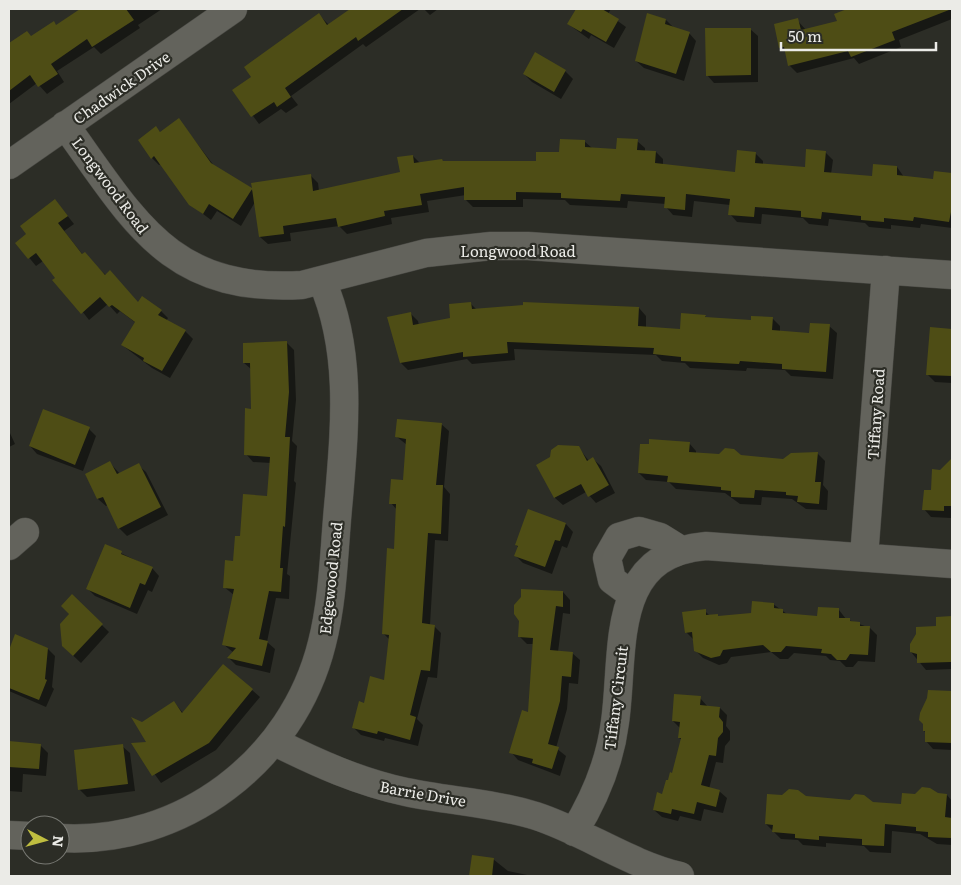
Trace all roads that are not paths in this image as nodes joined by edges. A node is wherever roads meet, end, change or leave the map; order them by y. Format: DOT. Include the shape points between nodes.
graph roads {
  1 [pos="233,9"];
  2 [pos="65,125"];
  3 [pos="9,165"];
  4 [pos="886,270"];
  5 [pos="952,275"];
  6 [pos="322,281"];
  7 [pos="681,550"];
  8 [pos="864,557"];
  9 [pos="952,564"];
  10 [pos="631,594"];
  11 [pos="275,742"];
  12 [pos="574,832"];
  13 [pos="70,838"];
  14 [pos="680,876"];
  1 -- 2 [label="street, Chadwick Drive"];
  2 -- 3 [label="street, Chadwick Drive"];
  2 -- 6 [label="street, Longwood Road" via="136,223 177,258 206,273 245,284 281,286"];
  4 -- 5 [label="street, Longwood Road"];
  4 -- 6 [label="street, Longwood Road" via="491,246 426,253"];
  4 -- 8 [label="street, Tiffany Road"];
  6 -- 11 [label="street, Edgewood Road" via="334,312 342,351 345,394 330,602 313,675 296,711"];
  7 -- 8 [label="street, Tiffany Circuit" via="706,546"];
  7 -- 10 [label="street, Tiffany Circuit" via="668,555 646,572"];
  7 -- 10 [label="street" via="660,537 639,531 619,537 607,558 612,580"];
  8 -- 9 [label="street, Tiffany Circuit"];
  10 -- 12 [label="street, Tiffany Circuit" via="624,620 609,753 597,790"];
  11 -- 12 [label="street, Barrie Drive" via="320,765 367,783 511,809"];
  11 -- 13 [label="street, Edgewood Road" via="228,788 173,819 136,832"];
  12 -- 14 [label="street" via="653,868"];
}
